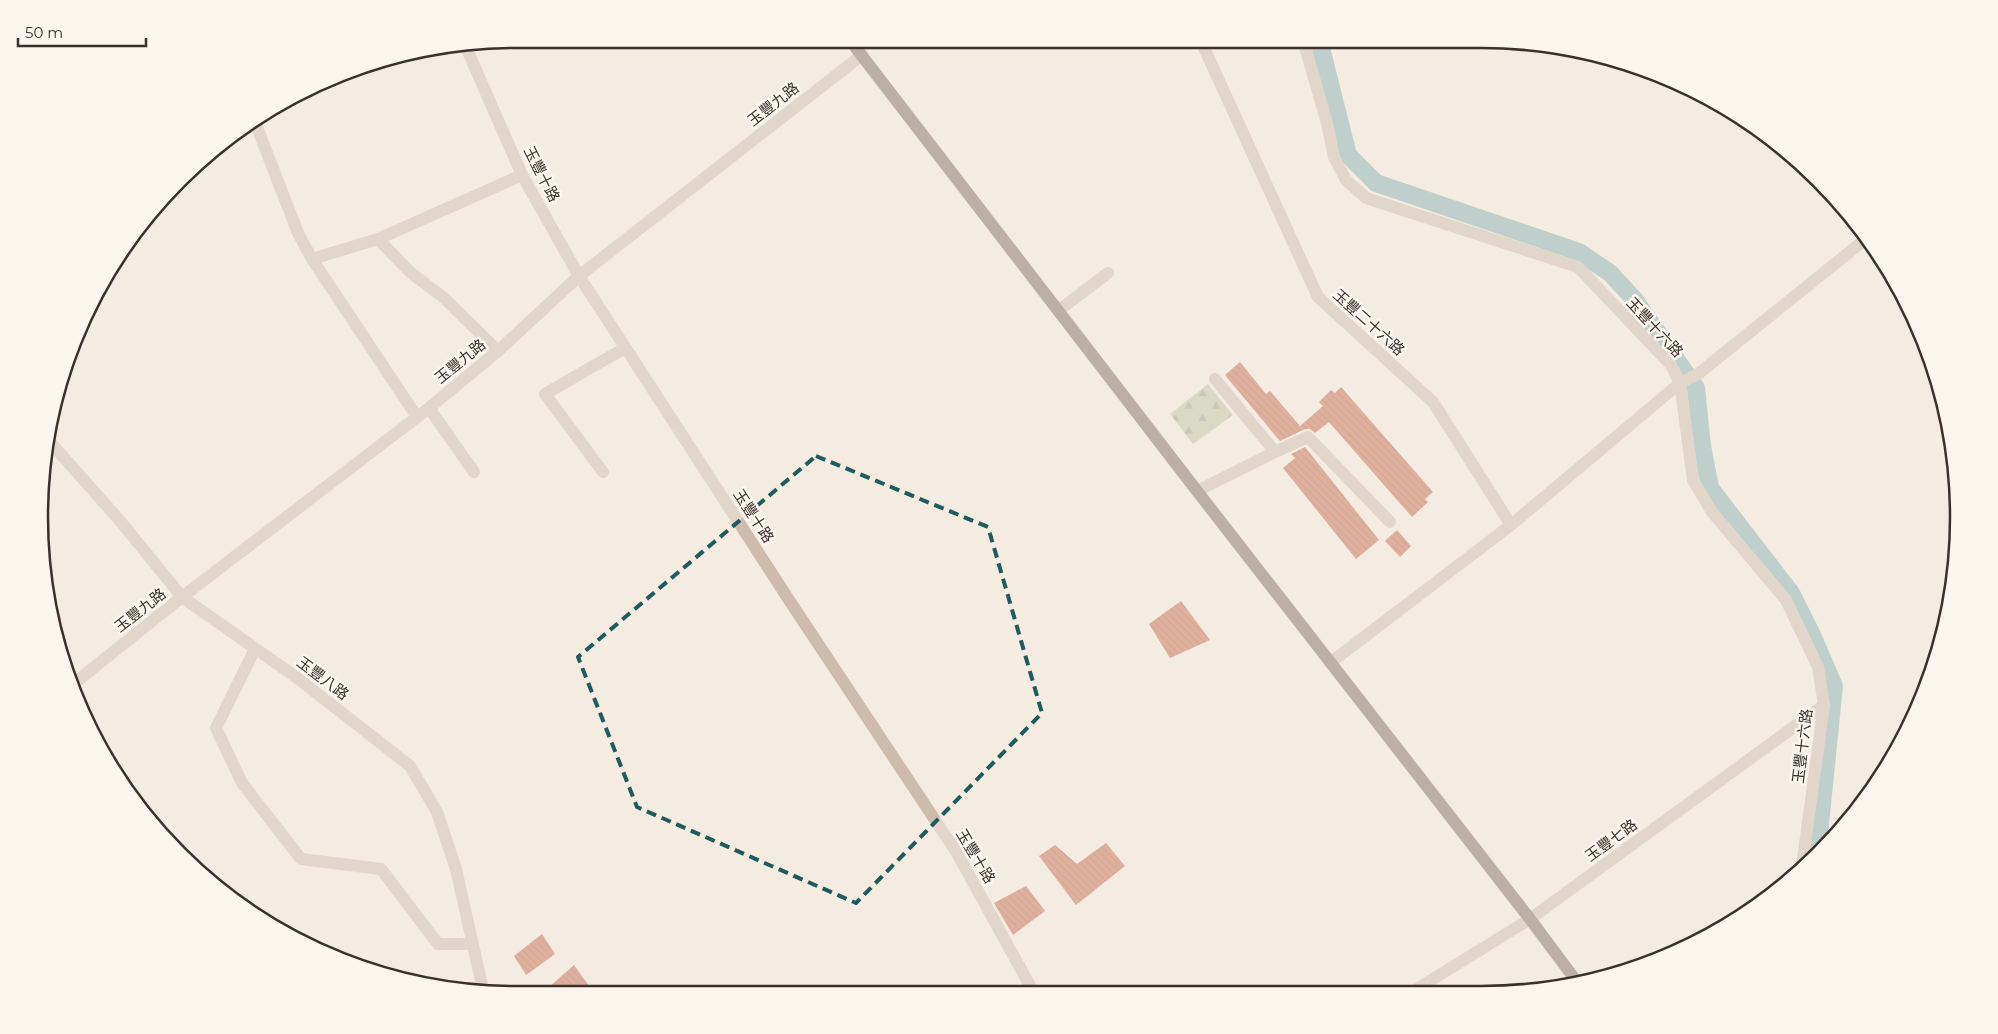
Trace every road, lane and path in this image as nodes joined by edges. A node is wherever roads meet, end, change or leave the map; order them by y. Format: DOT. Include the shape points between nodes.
graph roads {
  1 [pos="856,48"];
  2 [pos="1204,48"];
  3 [pos="1305,48"];
  4 [pos="468,51"];
  5 [pos="862,55"];
  6 [pos="257,127"];
  7 [pos="522,175"];
  8 [pos="378,239"];
  9 [pos="1861,243"];
  10 [pos="312,259"];
  11 [pos="1108,273"];
  12 [pos="579,276"];
  13 [pos="1058,310"];
  14 [pos="625,348"];
  15 [pos="498,351"];
  16 [pos="1215,379"];
  17 [pos="1682,382"];
  18 [pos="429,408"];
  19 [pos="417,417"];
  20 [pos="54,446"];
  21 [pos="1275,452"];
  22 [pos="474,472"];
  23 [pos="603,472"];
  24 [pos="1197,491"];
  25 [pos="1390,522"];
  26 [pos="1511,525"];
  27 [pos="182,597"];
  28 [pos="255,648"];
  29 [pos="1330,663"];
  30 [pos="77,681"];
  31 [pos="1824,705"];
  32 [pos="1803,859"];
  33 [pos="1530,919"];
  34 [pos="472,944"];
  35 [pos="1573,977"];
  36 [pos="480,984"];
  37 [pos="1030,986"];
  38 [pos="1425,986"];
  1 -- 5 [label="main road"];
  2 -- 26 [label="street, 玉豐二十六路" via="1318,297 1433,402"];
  3 -- 17 [label="street, 玉豐十六路" via="1334,157 1346,180 1366,198 1578,267 1671,365"];
  4 -- 7 [label="street, 玉豐十路"];
  5 -- 12 [label="street, 玉豐九路"];
  5 -- 13 [label="main road"];
  6 -- 10 [label="street" via="298,233"];
  7 -- 8 [label="street"];
  7 -- 12 [label="street, 玉豐十路"];
  8 -- 10 [label="street"];
  8 -- 15 [label="street"];
  9 -- 17 [label="street" via="1698,374"];
  10 -- 19 [label="street"];
  11 -- 13 [label="street"];
  12 -- 14 [label="street, 玉豐十路"];
  12 -- 15 [label="street, 玉豐九路"];
  13 -- 24 [label="main road"];
  14 -- 23 [label="street" via="545,394"];
  14 -- 37 [label="street, 玉豐十路" via="957,853"];
  15 -- 18 [label="street, 玉豐九路"];
  16 -- 21 [label="street"];
  17 -- 26 [label="street"];
  17 -- 31 [label="street, 玉豐十六路" via="1693,480 1712,512 1786,600 1818,668"];
  18 -- 19 [label="street, 玉豐九路"];
  18 -- 22 [label="street"];
  19 -- 27 [label="street, 玉豐九路"];
  20 -- 27 [label="street, 玉豐八路"];
  21 -- 24 [label="street"];
  21 -- 25 [label="street" via="1308,437"];
  24 -- 29 [label="main road"];
  26 -- 29 [label="street"];
  27 -- 28 [label="street, 玉豐八路"];
  27 -- 30 [label="street, 玉豐九路"];
  28 -- 34 [label="street, 玉豐八路" via="410,766 440,820 456,870"];
  28 -- 34 [label="street" via="216,728 242,783 301,858 381,869 438,944"];
  29 -- 33 [label="main road"];
  31 -- 32 [label="street, 玉豐十六路"];
  31 -- 33 [label="street, 玉豐七路"];
  33 -- 35 [label="main road"];
  33 -- 38 [label="street, 玉豐七路"];
  34 -- 36 [label="street, 玉豐八路"];
}
